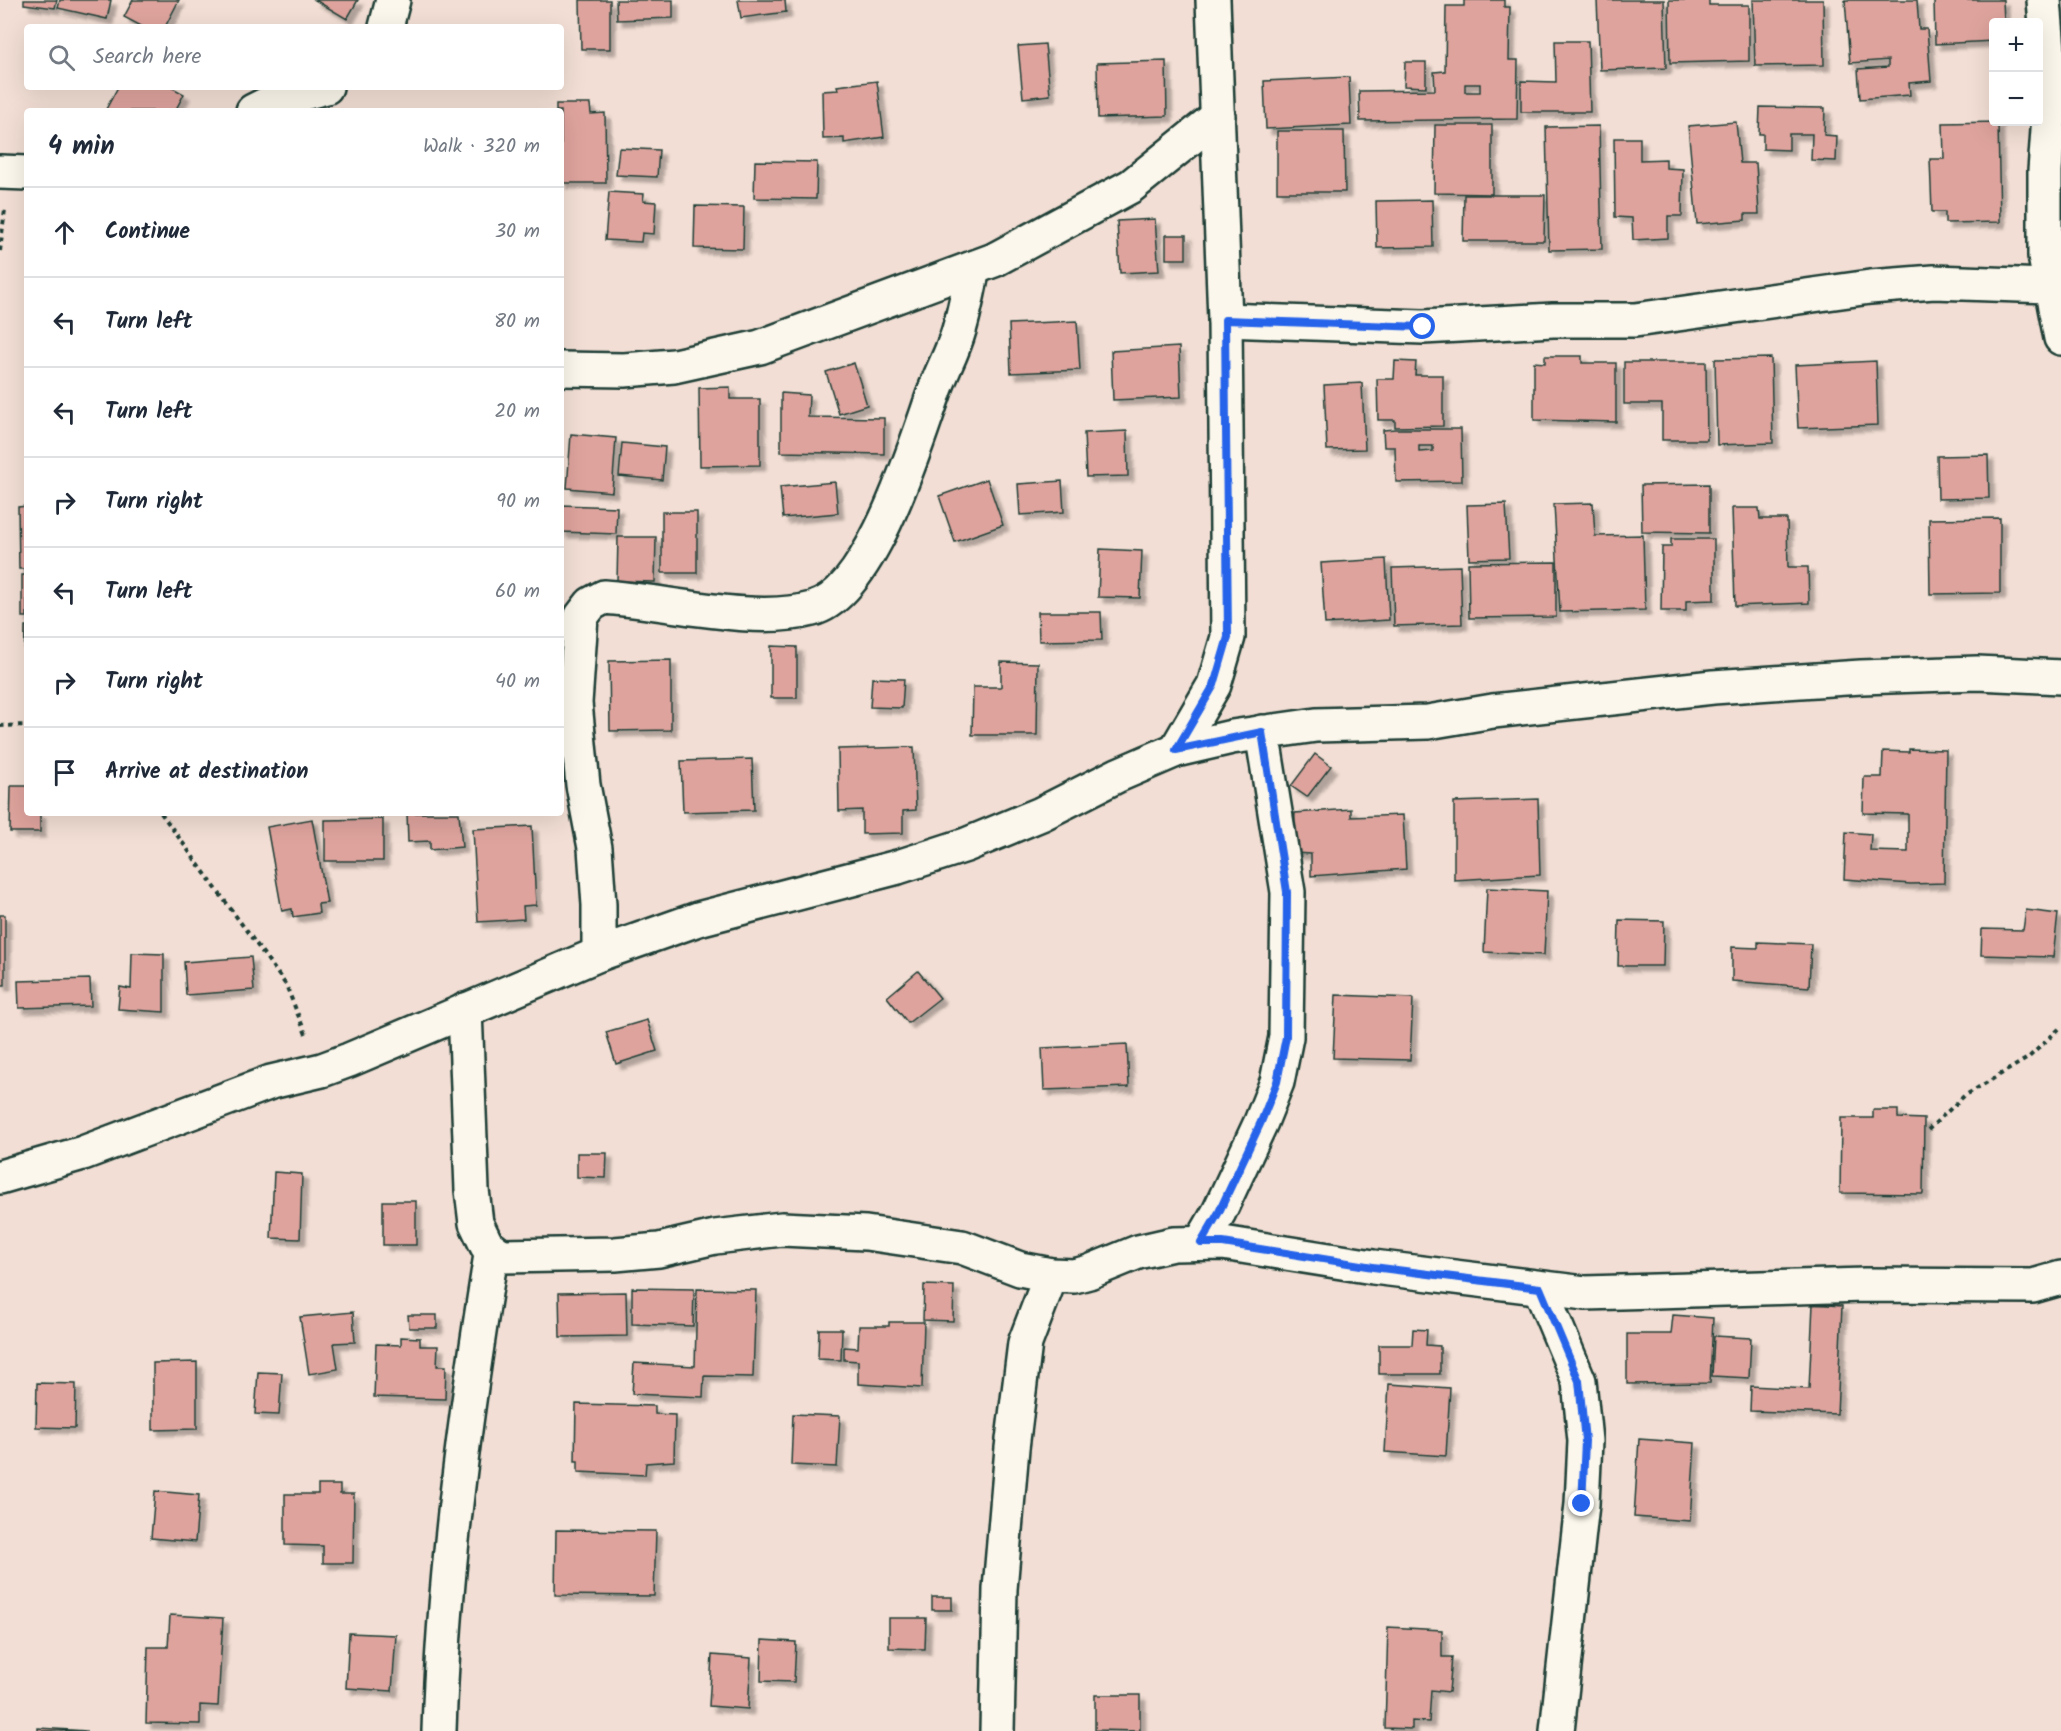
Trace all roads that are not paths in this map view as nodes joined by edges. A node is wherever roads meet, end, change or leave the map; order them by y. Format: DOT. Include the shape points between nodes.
graph roads {
  1 [pos="393,0"];
  2 [pos="1213,0"];
  3 [pos="2044,0"];
  4 [pos="387,24"];
  5 [pos="315,90"];
  6 [pos="259,108"];
  7 [pos="1218,116"];
  8 [pos="973,268"];
  9 [pos="2050,286"];
  10 [pos="1225,320"];
  11 [pos="2061,338"];
  12 [pos="564,369"];
  13 [pos="2061,677"];
  14 [pos="1262,732"];
  15 [pos="1176,750"];
  16 [pos="599,954"];
  17 [pos="465,1010"];
  18 [pos="0,1177"];
  19 [pos="1201,1243"];
  20 [pos="492,1249"];
  21 [pos="1051,1275"];
  22 [pos="2061,1278"];
  23 [pos="1540,1288"];
  24 [pos="439,1731"];
  25 [pos="997,1731"];
  26 [pos="1557,1731"];
  1 -- 4 [label="street"];
  2 -- 7 [label="street"];
  3 -- 9 [label="street" via="2051,88 2045,224"];
  5 -- 6 [label="street"];
  7 -- 8 [label="street" via="1131,186"];
  7 -- 10 [label="street"];
  8 -- 12 [label="street" via="760,347 674,366"];
  8 -- 16 [label="street" via="959,332 903,480 870,552 842,590 815,609 786,615 604,597 591,604 581,617 575,703 583,785 595,848"];
  9 -- 10 [label="street" via="1934,282 1870,286 1635,320 1423,327"];
  9 -- 11 [label="street"];
  10 -- 15 [label="street" via="1228,637 1214,685"];
  13 -- 14 [label="street" via="1977,673 1861,676 1713,687 1493,711 1428,723 1316,725"];
  14 -- 15 [label="street"];
  14 -- 19 [label="street" via="1287,892 1286,1037 1277,1082 1261,1122"];
  15 -- 16 [label="street" via="966,845 898,867 698,919"];
  16 -- 17 [label="street"];
  17 -- 18 [label="street" via="322,1070 272,1082 83,1153"];
  17 -- 20 [label="street" via="471,1190 476,1223"];
  19 -- 21 [label="street" via="1138,1252 1074,1276"];
  19 -- 23 [label="street"];
  20 -- 21 [label="street" via="501,1256 615,1254 782,1228 867,1233 953,1245 1020,1269"];
  20 -- 24 [label="street" via="453,1513 441,1651"];
  21 -- 25 [label="street" via="1025,1343 1000,1588"];
  22 -- 23 [label="street" via="2033,1286 1854,1285 1585,1293"];
  23 -- 26 [label="street" via="1579,1381 1585,1441 1582,1504"];
}
